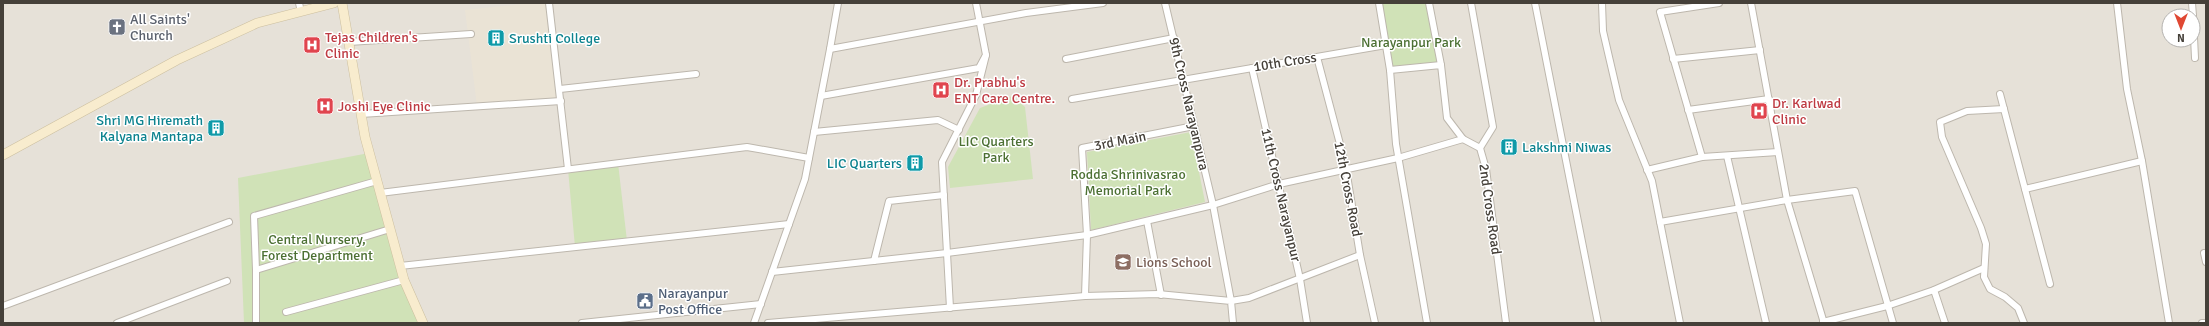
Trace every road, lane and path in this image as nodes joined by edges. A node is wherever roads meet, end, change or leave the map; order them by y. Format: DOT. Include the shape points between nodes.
graph roads {
  1 [pos="334,3"];
  2 [pos="342,3"];
  3 [pos="549,3"];
  4 [pos="838,3"];
  5 [pos="976,3"];
  6 [pos="1103,3"];
  7 [pos="1165,3"];
  8 [pos="1379,3"];
  9 [pos="1429,3"];
  10 [pos="1471,3"];
  11 [pos="1535,3"];
  12 [pos="1602,3"];
  13 [pos="1719,3"];
  14 [pos="1751,3"];
  15 [pos="2116,3"];
  16 [pos="300,8"];
  17 [pos="980,21"];
  18 [pos="471,34"];
  19 [pos="1174,38"];
  20 [pos="349,42"];
  21 [pos="1386,45"];
  22 [pos="2195,48"];
  23 [pos="830,49"];
  24 [pos="1760,50"];
  25 [pos="986,55"];
  26 [pos="1316,57"];
  27 [pos="2195,58"];
  28 [pos="1066,59"];
  29 [pos="1674,60"];
  30 [pos="1441,65"];
  31 [pos="1252,68"];
  32 [pos="1390,70"];
  33 [pos="696,74"];
  34 [pos="1183,79"];
  35 [pos="560,89"];
  36 [pos="2000,94"];
  37 [pos="821,96"];
  38 [pos="1072,99"];
  39 [pos="1768,99"];
  40 [pos="561,101"];
  41 [pos="2004,109"];
  42 [pos="1688,110"];
  43 [pos="361,114"];
  44 [pos="1194,126"];
  45 [pos="959,130"];
  46 [pos="814,132"];
  47 [pos="1463,139"];
  48 [pos="1480,148"];
  49 [pos="1778,152"];
  50 [pos="3,155"];
  51 [pos="1727,156"];
  52 [pos="808,158"];
  53 [pos="1398,158"];
  54 [pos="1702,158"];
  55 [pos="2142,161"];
  56 [pos="1346,168"];
  57 [pos="568,169"];
  58 [pos="1647,170"];
  59 [pos="377,181"];
  60 [pos="1279,184"];
  61 [pos="2025,189"];
  62 [pos="380,193"];
  63 [pos="944,195"];
  64 [pos="1787,200"];
  65 [pos="1213,205"];
  66 [pos="1740,208"];
  67 [pos="1147,221"];
  68 [pos="229,222"];
  69 [pos="1660,222"];
  70 [pos="789,224"];
  71 [pos="390,229"];
  72 [pos="1087,235"];
  73 [pos="947,253"];
  74 [pos="2204,253"];
  75 [pos="1360,255"];
  76 [pos="874,261"];
  77 [pos="2206,262"];
  78 [pos="400,266"];
  79 [pos="1984,268"];
  80 [pos="256,270"];
  81 [pos="772,272"];
  82 [pos="1300,279"];
  83 [pos="404,280"];
  84 [pos="227,282"];
  85 [pos="2050,284"];
  86 [pos="1934,290"];
  87 [pos="1161,294"];
  88 [pos="1084,296"];
  89 [pos="1231,301"];
  90 [pos="761,304"];
  91 [pos="3,306"];
  92 [pos="1887,306"];
  93 [pos="950,308"];
  94 [pos="286,312"];
  95 [pos="1823,322"];
  96 [pos="117,323"];
  97 [pos="256,323"];
  98 [pos="423,323"];
  99 [pos="582,323"];
  100 [pos="754,323"];
  101 [pos="768,323"];
  102 [pos="1233,323"];
  103 [pos="1307,323"];
  104 [pos="1375,323"];
  105 [pos="1427,323"];
  106 [pos="1506,323"];
  107 [pos="1598,323"];
  108 [pos="1680,323"];
  109 [pos="1766,323"];
  110 [pos="1893,323"];
  111 [pos="1945,323"];
  112 [pos="2024,323"];
  113 [pos="2169,323"];
  114 [pos="2202,323"];
  115 [pos="2206,323"];
  1 -- 16 [label="street"];
  2 -- 20 [label="street"];
  3 -- 35 [label="street"];
  4 -- 23 [label="street"];
  5 -- 17 [label="street"];
  6 -- 17 [label="street"];
  7 -- 19 [label="street, 9th Cross Narayanpura"];
  8 -- 21 [label="street"];
  9 -- 30 [label="street, 2nd Cross Road"];
  10 -- 48 [label="street" via="1492,127"];
  11 -- 107 [label="street"];
  12 -- 58 [label="street" via="1603,31 1619,100"];
  13 -- 29 [label="street" via="1660,12"];
  14 -- 24 [label="street"];
  15 -- 55 [label="street" via="2127,89"];
  16 -- 50 [label="street" via="257,23 177,60"];
  17 -- 23 [label="street"];
  17 -- 25 [label="street"];
  18 -- 20 [label="street"];
  19 -- 28 [label="street"];
  19 -- 34 [label="street, 9th Cross Narayanpura"];
  20 -- 43 [label="street"];
  21 -- 26 [label="street, 10th Cross"];
  21 -- 32 [label="street"];
  22 -- 27 [label="street"];
  23 -- 37 [label="street"];
  24 -- 29 [label="street"];
  24 -- 39 [label="street"];
  25 -- 37 [label="street" via="979,68 964,72"];
  25 -- 45 [label="street" via="976,95"];
  26 -- 31 [label="street, 10th Cross"];
  26 -- 56 [label="street, 12th Cross Road"];
  29 -- 42 [label="street"];
  30 -- 32 [label="street"];
  30 -- 47 [label="street, 2nd Cross Road" via="1447,118"];
  31 -- 34 [label="street, 10th Cross"];
  31 -- 60 [label="street, 11th Cross Narayanpur"];
  32 -- 53 [label="street"];
  33 -- 35 [label="street"];
  34 -- 38 [label="street, 10th Cross"];
  34 -- 44 [label="street, 9th Cross Narayanpura"];
  35 -- 40 [label="street"];
  36 -- 41 [label="street"];
  37 -- 46 [label="street"];
  39 -- 42 [label="street"];
  39 -- 49 [label="street"];
  40 -- 43 [label="street"];
  40 -- 57 [label="street"];
  41 -- 61 [label="street"];
  41 -- 79 [label="street" via="1967,111 1940,122 1942,137 1986,244"];
  42 -- 54 [label="street"];
  43 -- 59 [label="street"];
  44 -- 65 [label="street, 9th Cross Narayanpura"];
  44 -- 72 [label="street, 3rd Main" via="1082,148"];
  45 -- 46 [label="street" via="938,120"];
  45 -- 63 [label="street" via="942,162"];
  46 -- 52 [label="street"];
  47 -- 48 [label="street, 2nd Cross Road"];
  47 -- 53 [label="street"];
  48 -- 106 [label="street, 2nd Cross Road" via="1486,169"];
  49 -- 51 [label="street"];
  49 -- 64 [label="street"];
  51 -- 54 [label="street"];
  51 -- 66 [label="street"];
  52 -- 57 [label="street" via="747,147"];
  52 -- 70 [label="street" via="805,179"];
  53 -- 56 [label="street"];
  53 -- 105 [label="street"];
  54 -- 58 [label="street"];
  55 -- 61 [label="street"];
  55 -- 113 [label="street"];
  56 -- 60 [label="street"];
  56 -- 75 [label="street, 12th Cross Road"];
  57 -- 62 [label="street"];
  58 -- 69 [label="street" via="1652,181"];
  59 -- 62 [label="street"];
  59 -- 80 [label="street" via="254,216"];
  60 -- 65 [label="street"];
  60 -- 82 [label="street, 11th Cross Narayanpur"];
  61 -- 85 [label="street"];
  62 -- 71 [label="street"];
  63 -- 73 [label="street"];
  63 -- 76 [label="street" via="889,201"];
  64 -- 66 [label="street"];
  64 -- 92 [label="street" via="1855,191"];
  64 -- 95 [label="street"];
  65 -- 67 [label="street"];
  65 -- 89 [label="street, 9th Cross Narayanpura"];
  66 -- 69 [label="street"];
  66 -- 109 [label="street"];
  67 -- 72 [label="street"];
  67 -- 87 [label="street"];
  68 -- 91 [label="street"];
  69 -- 108 [label="street"];
  70 -- 78 [label="street"];
  70 -- 81 [label="street"];
  71 -- 78 [label="street"];
  71 -- 80 [label="street"];
  72 -- 73 [label="street"];
  72 -- 88 [label="street"];
  73 -- 76 [label="street"];
  73 -- 93 [label="street"];
  74 -- 77 [label="street"];
  75 -- 82 [label="street"];
  75 -- 104 [label="street, 12th Cross Road"];
  76 -- 81 [label="street"];
  78 -- 83 [label="street"];
  79 -- 86 [label="street"];
  79 -- 112 [label="street" via="1984,277 1990,289 2018,308"];
  80 -- 97 [label="street"];
  81 -- 90 [label="street"];
  82 -- 89 [label="street" via="1248,298"];
  82 -- 103 [label="street, 11th Cross Narayanpur"];
  83 -- 94 [label="street"];
  83 -- 98 [label="street"];
  84 -- 96 [label="street"];
  86 -- 92 [label="street"];
  86 -- 111 [label="street"];
  87 -- 88 [label="street"];
  87 -- 89 [label="street"];
  88 -- 93 [label="street"];
  89 -- 102 [label="street, 9th Cross Narayanpura"];
  90 -- 99 [label="street"];
  90 -- 100 [label="street"];
  92 -- 95 [label="street"];
  92 -- 110 [label="street"];
  93 -- 101 [label="street"];
  114 -- 115 [label="street"];
}
